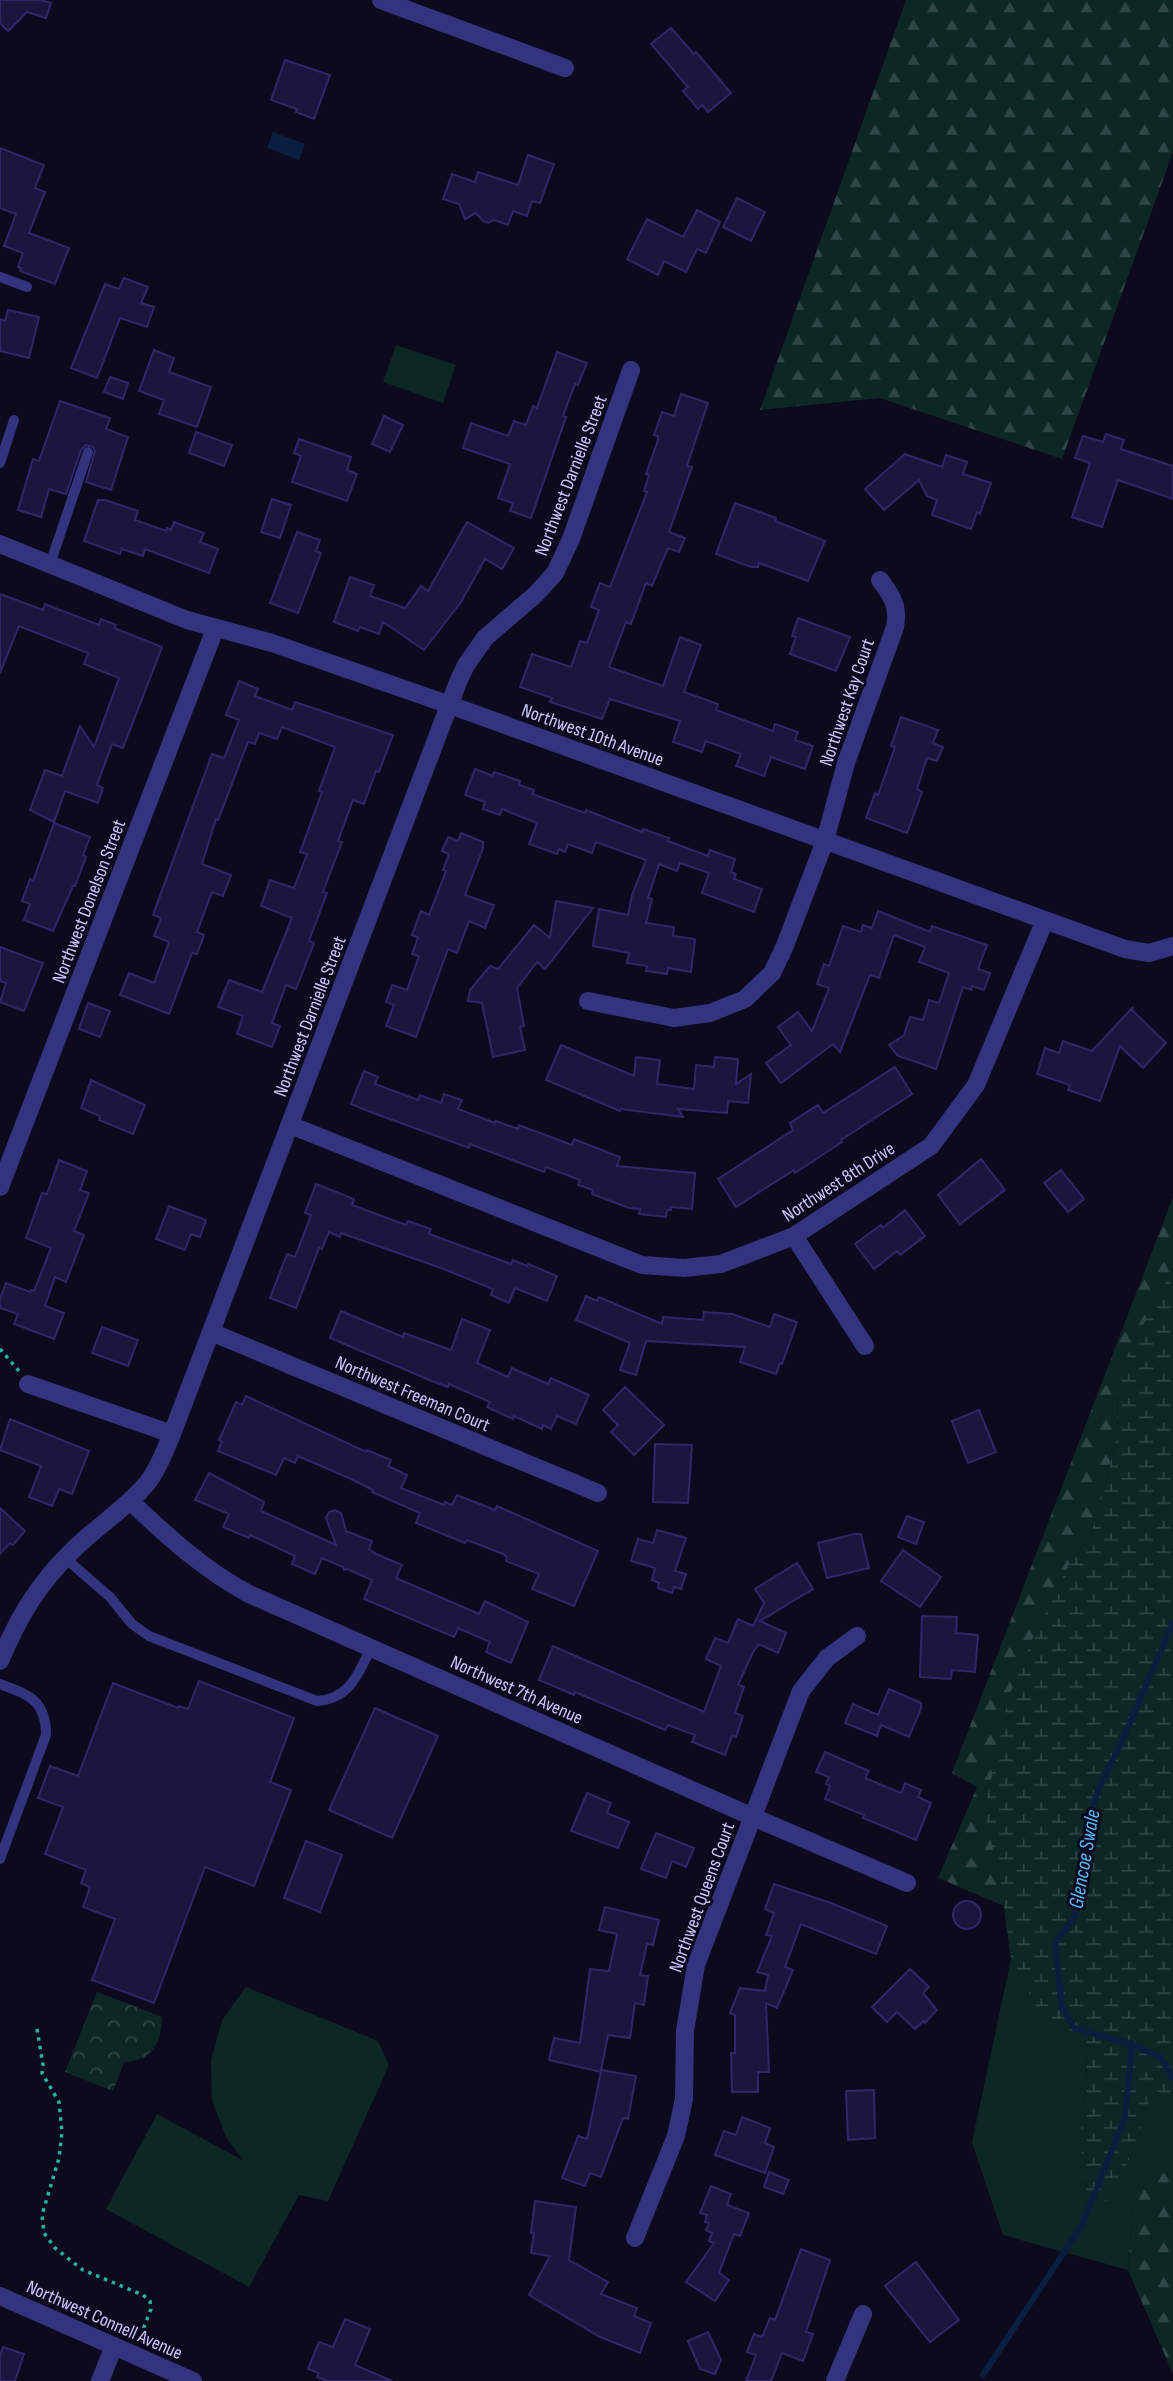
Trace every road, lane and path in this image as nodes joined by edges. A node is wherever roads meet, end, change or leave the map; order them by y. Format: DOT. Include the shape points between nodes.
graph roads {
  1 [pos="381,0"];
  2 [pos="565,68"];
  3 [pos="0,277"];
  4 [pos="27,287"];
  5 [pos="631,370"];
  6 [pos="14,420"];
  7 [pos="88,452"];
  8 [pos="0,463"];
  9 [pos="0,544"];
  10 [pos="50,564"];
  11 [pos="880,580"];
  12 [pos="215,629"];
  13 [pos="450,705"];
  14 [pos="825,841"];
  15 [pos="1045,920"];
  16 [pos="1173,946"];
  17 [pos="588,1001"];
  18 [pos="290,1125"];
  19 [pos="0,1187"];
  20 [pos="794,1236"];
  21 [pos="211,1332"];
  22 [pos="865,1346"];
  23 [pos="0,1349"];
  24 [pos="28,1384"];
  25 [pos="173,1434"];
  26 [pos="598,1493"];
  27 [pos="130,1501"];
  28 [pos="65,1558"];
  29 [pos="857,1636"];
  30 [pos="371,1648"];
  31 [pos="0,1661"];
  32 [pos="0,1684"];
  33 [pos="753,1817"];
  34 [pos="0,1859"];
  35 [pos="907,1883"];
  36 [pos="37,2029"];
  37 [pos="635,2238"];
  38 [pos="0,2296"];
  39 [pos="863,2314"];
  40 [pos="140,2337"];
  41 [pos="114,2346"];
  42 [pos="100,2381"];
  43 [pos="193,2381"];
  44 [pos="835,2381"];
  1 -- 2 [label="street"];
  3 -- 4 [label="lane"];
  5 -- 13 [label="street, Northwest Darnielle Street" via="555,573 480,644"];
  6 -- 8 [label="lane"];
  7 -- 10 [label="lane"];
  9 -- 10 [label="street, Northwest 10th Avenue"];
  10 -- 12 [label="street, Northwest 10th Avenue"];
  11 -- 14 [label="street, Northwest Kay Court" via="897,607 895,626 846,763"];
  12 -- 13 [label="street, Northwest 10th Avenue" via="272,643"];
  12 -- 19 [label="street, Northwest Donelson Street"];
  13 -- 14 [label="street, Northwest 10th Avenue"];
  13 -- 18 [label="street, Northwest Darnielle Street"];
  14 -- 15 [label="street, Northwest 10th Avenue"];
  14 -- 17 [label="street, Northwest Kay Court" via="772,973 745,999 710,1013 674,1018"];
  15 -- 16 [label="street, Northwest 10th Avenue" via="1137,952"];
  15 -- 20 [label="street, Northwest 8th Drive" via="976,1085 931,1146"];
  18 -- 20 [label="street, Northwest 8th Drive" via="642,1265 684,1268 721,1264"];
  18 -- 21 [label="street, Northwest Darnielle Street"];
  20 -- 22 [label="street"];
  21 -- 25 [label="street, Northwest Darnielle Street"];
  21 -- 26 [label="street, Northwest Freeman Court"];
  23 -- 24 [label="path"];
  24 -- 25 [label="street"];
  25 -- 27 [label="street, Northwest Darnielle Street" via="150,1480"];
  27 -- 28 [label="street, Northwest Darnielle Street"];
  27 -- 30 [label="street, Northwest 7th Avenue" via="192,1557 229,1583"];
  28 -- 30 [label="lane" via="149,1636 317,1701 346,1691"];
  28 -- 31 [label="street, Northwest Darnielle Street" via="28,1603"];
  29 -- 33 [label="street, Northwest Queens Court" via="827,1658 801,1691"];
  30 -- 33 [label="street, Northwest 7th Avenue"];
  32 -- 34 [label="lane" via="39,1704 46,1719 46,1735"];
  33 -- 35 [label="street, Northwest 7th Avenue"];
  33 -- 37 [label="street, Northwest Queens Court" via="696,1965 685,2031 684,2099 676,2136"];
  36 -- 40 [label="path" via="42,2073 59,2102 62,2132 42,2216 44,2233 83,2270 150,2301"];
  38 -- 41 [label="street, Northwest Connell Avenue"];
  39 -- 44 [label="street"];
  41 -- 42 [label="street"];
  41 -- 43 [label="street, Northwest Connell Avenue"];
}
